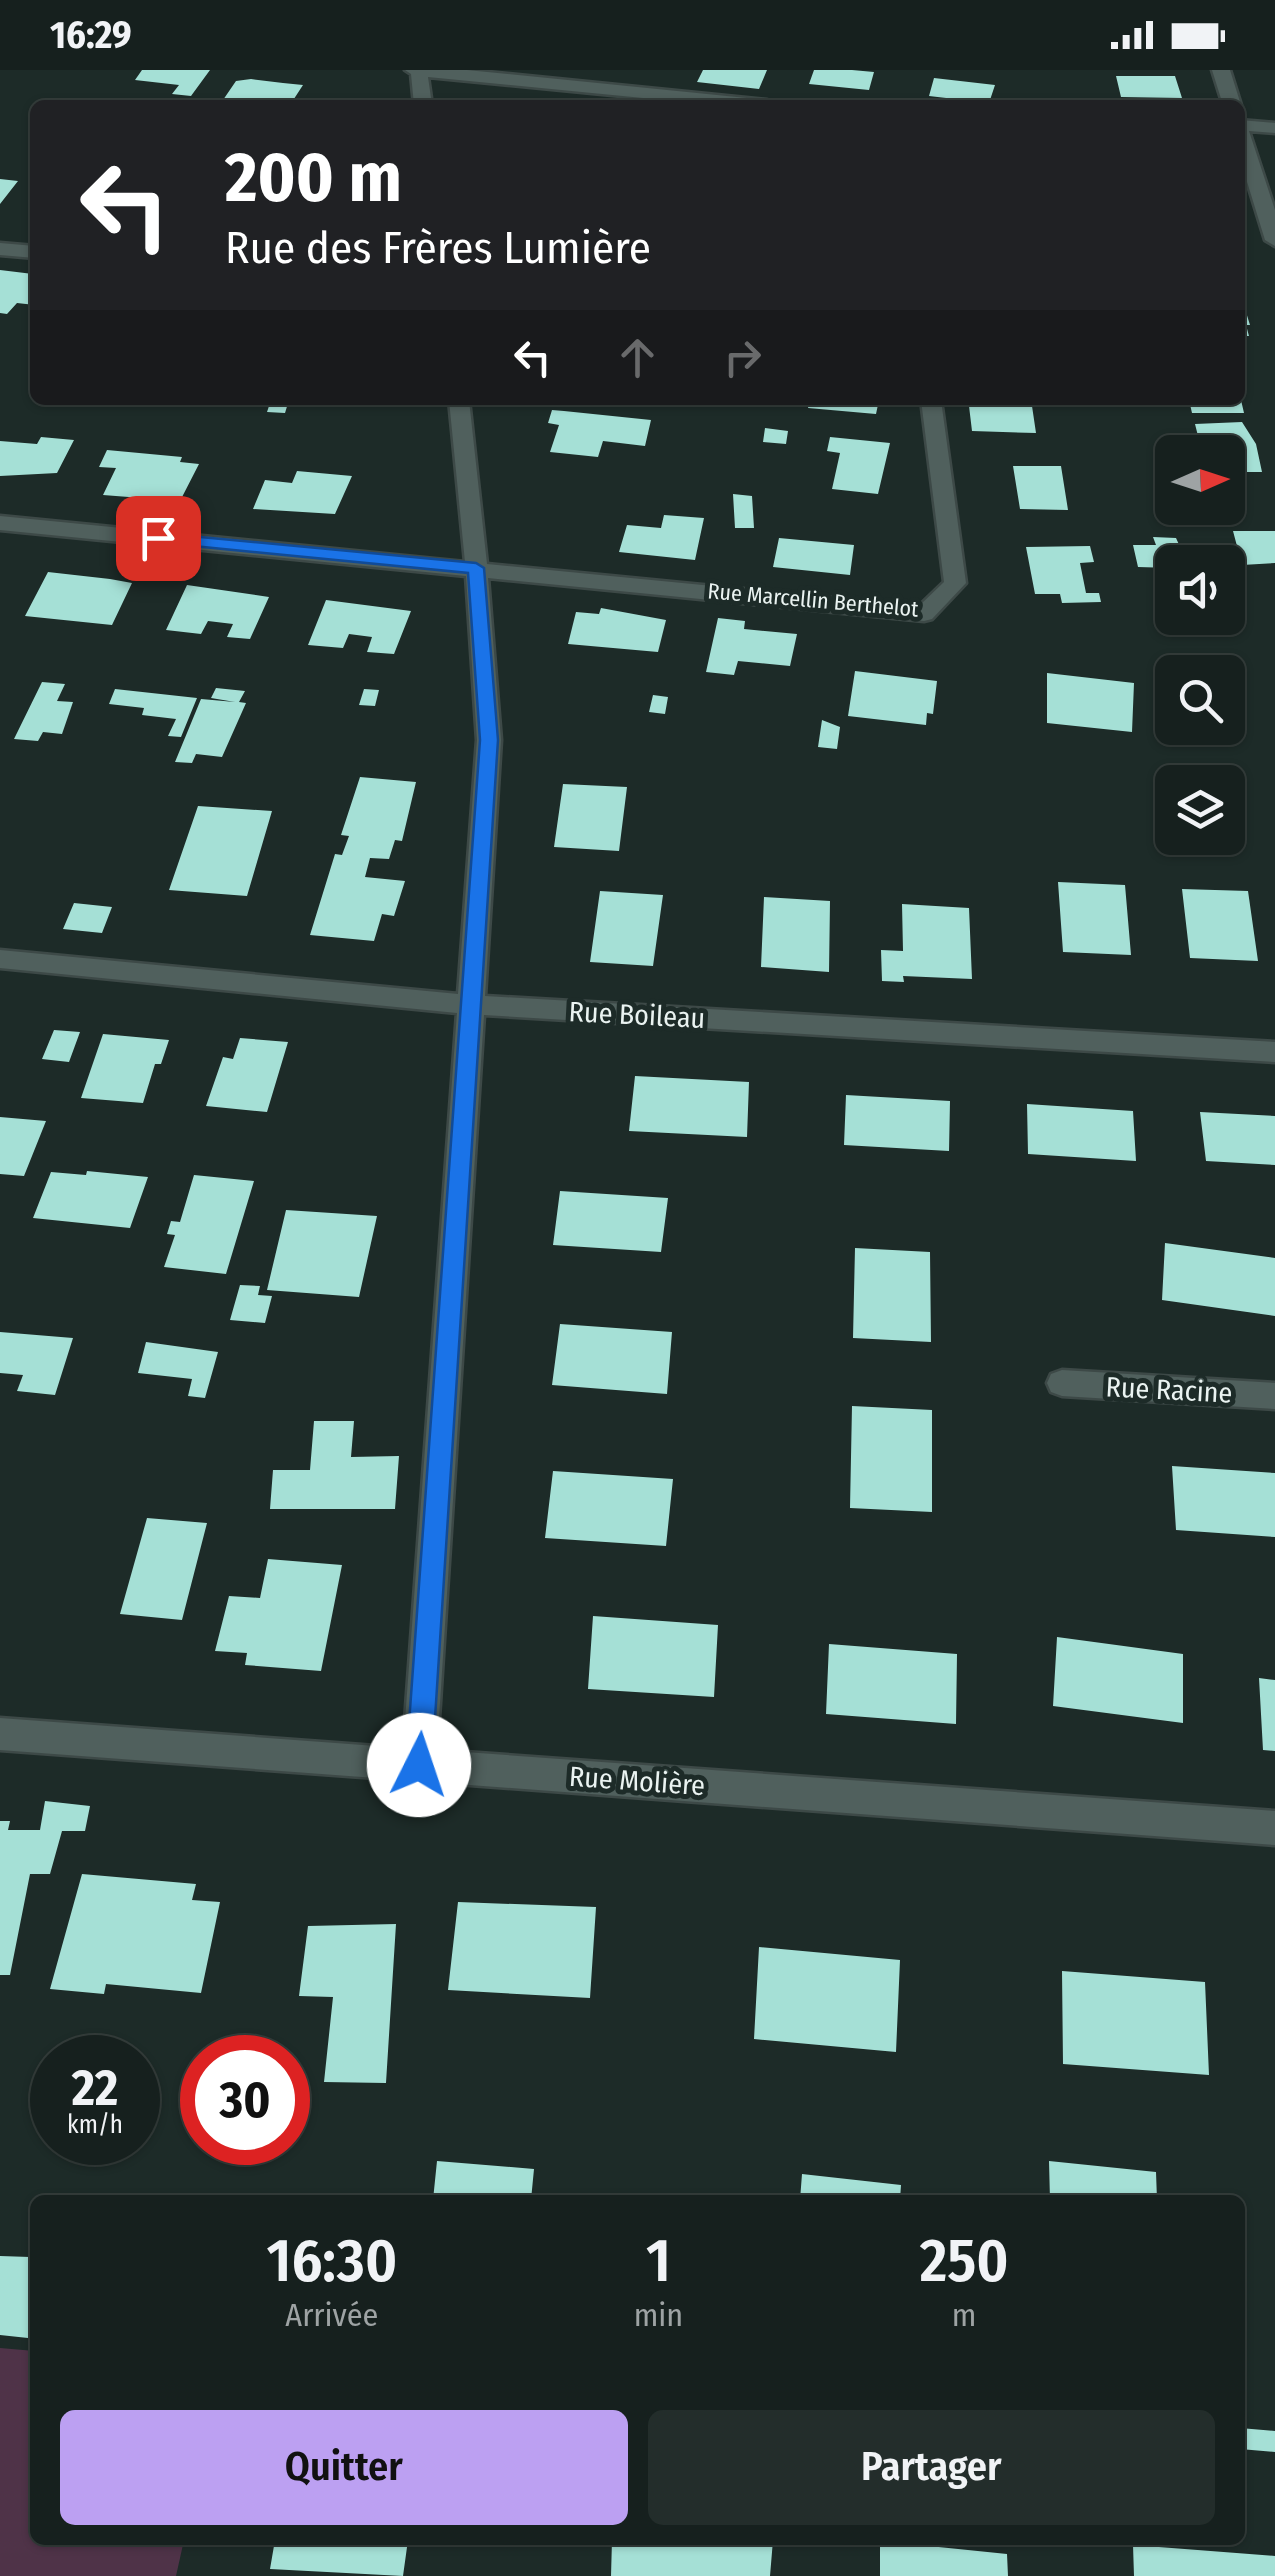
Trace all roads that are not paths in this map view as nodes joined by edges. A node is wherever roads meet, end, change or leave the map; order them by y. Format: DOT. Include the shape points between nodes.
graph roads {
  1 [pos="417,70"];
  2 [pos="1221,70"];
  3 [pos="422,100"];
  4 [pos="717,100"];
  5 [pos="1230,100"];
  6 [pos="1245,128"];
  7 [pos="1275,128"];
  8 [pos="1245,144"];
  9 [pos="1275,240"];
  10 [pos="0,248"];
  11 [pos="30,251"];
  12 [pos="460,405"];
  13 [pos="932,405"];
  14 [pos="0,522"];
  15 [pos="476,568"];
  16 [pos="0,959"];
  17 [pos="470,1005"];
  18 [pos="1275,1052"];
  19 [pos="1062,1383"];
  20 [pos="1275,1396"];
  21 [pos="0,1734"];
  22 [pos="419,1765"];
  23 [pos="1275,1828"];
  1 -- 3 [label="street"];
  1 -- 4 [label="street"];
  2 -- 5 [label="street"];
  6 -- 7 [label="street"];
  8 -- 9 [label="street"];
  10 -- 11 [label="street"];
  12 -- 15 [label="street"];
  13 -- 15 [label="street, Rue Marcellin Berthelot" via="956,583 924,614"];
  14 -- 15 [label="street"];
  15 -- 17 [label="street" via="489,740"];
  16 -- 17 [label="street, Rue Boileau"];
  17 -- 18 [label="street, Rue Boileau"];
  17 -- 22 [label="street"];
  19 -- 20 [label="street, Rue Racine"];
  21 -- 22 [label="street, Rue Molière"];
  22 -- 23 [label="street, Rue Molière"];
}
